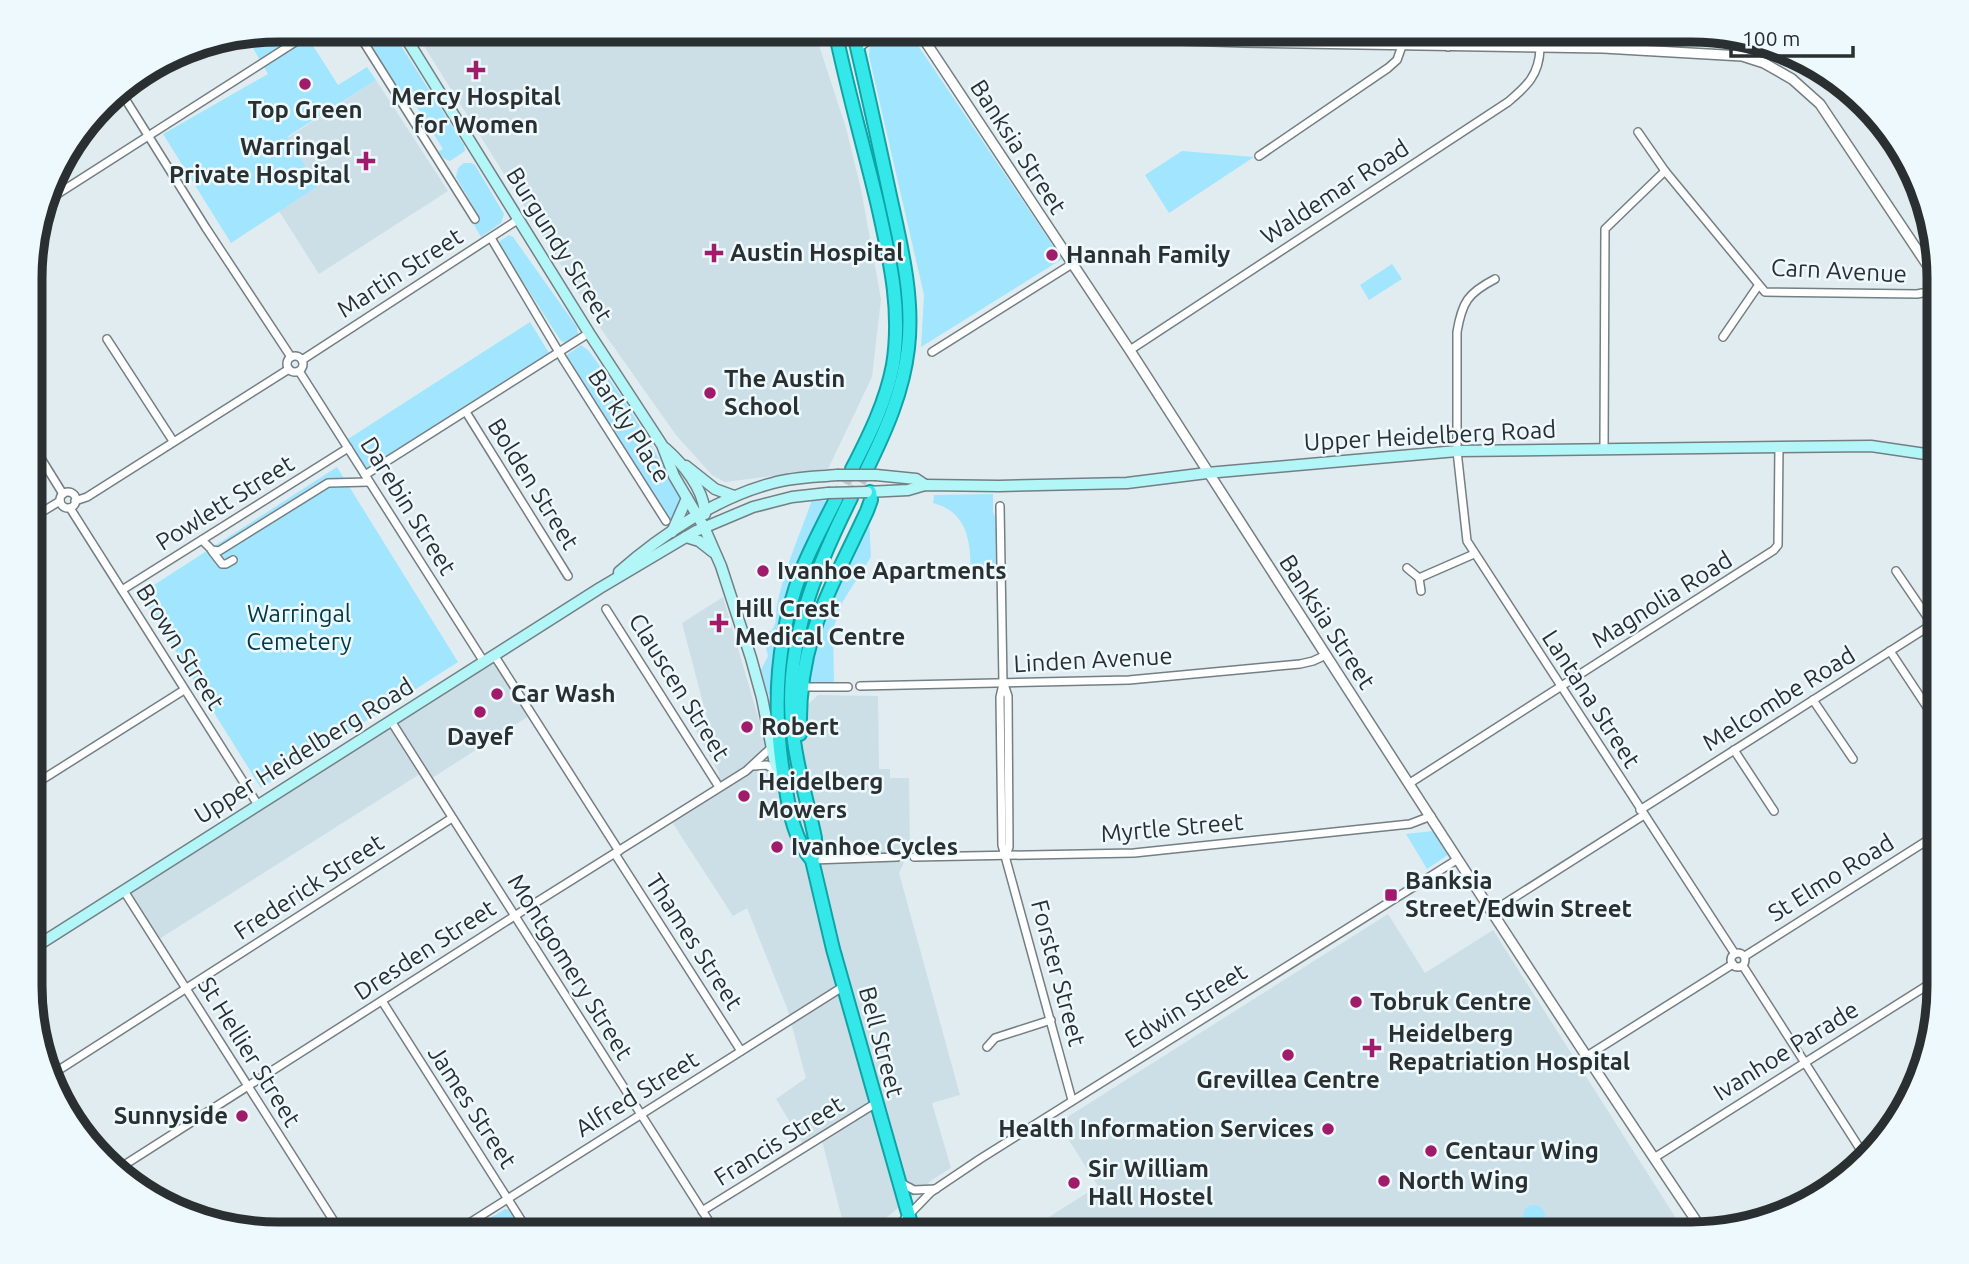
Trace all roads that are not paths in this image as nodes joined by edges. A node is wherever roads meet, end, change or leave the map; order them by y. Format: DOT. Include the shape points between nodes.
graph roads {
  1 [pos="295,42"];
  2 [pos="364,42"];
  3 [pos="408,42"];
  4 [pos="838,42"];
  5 [pos="856,42"];
  6 [pos="865,42"];
  7 [pos="926,42"];
  8 [pos="1244,42"];
  9 [pos="1449,42"];
  10 [pos="1402,46"];
  11 [pos="1448,47"];
  12 [pos="857,48"];
  13 [pos="1540,49"];
  14 [pos="125,98"];
  15 [pos="1638,132"];
  16 [pos="149,136"];
  17 [pos="1259,156"];
  18 [pos="1665,171"];
  19 [pos="58,194"];
  20 [pos="475,219"];
  21 [pos="519,219"];
  22 [pos="491,238"];
  23 [pos="1926,263"];
  24 [pos="1073,264"];
  25 [pos="1494,279"];
  26 [pos="1758,286"];
  27 [pos="1926,293"];
  28 [pos="589,333"];
  29 [pos="1723,337"];
  30 [pos="107,339"];
  31 [pos="1130,350"];
  32 [pos="560,352"];
  33 [pos="932,352"];
  34 [pos="291,358"];
  35 [pos="302,360"];
  36 [pos="289,369"];
  37 [pos="299,371"];
  38 [pos="466,412"];
  39 [pos="173,442"];
  40 [pos="662,445"];
  41 [pos="1779,446"];
  42 [pos="348,447"];
  43 [pos="1604,448"];
  44 [pos="1457,451"];
  45 [pos="1926,454"];
  46 [pos="677,459"];
  47 [pos="42,462"];
  48 [pos="863,472"];
  49 [pos="1207,473"];
  50 [pos="894,475"];
  51 [pos="368,479"];
  52 [pos="925,485"];
  53 [pos="869,491"];
  54 [pos="902,491"];
  55 [pos="734,496"];
  56 [pos="832,496"];
  57 [pos="62,497"];
  58 [pos="687,498"];
  59 [pos="851,498"];
  60 [pos="73,504"];
  61 [pos="1000,506"];
  62 [pos="42,511"];
  63 [pos="701,513"];
  64 [pos="666,521"];
  65 [pos="704,527"];
  66 [pos="671,534"];
  67 [pos="686,537"];
  68 [pos="202,540"];
  69 [pos="212,550"];
  70 [pos="1474,554"];
  71 [pos="716,555"];
  72 [pos="233,560"];
  73 [pos="218,561"];
  74 [pos="1407,568"];
  75 [pos="1896,570"];
  76 [pos="223,573"];
  77 [pos="568,576"];
  78 [pos="1419,578"];
  79 [pos="600,588"];
  80 [pos="122,590"];
  81 [pos="1422,591"];
  82 [pos="607,609"];
  83 [pos="1926,609"];
  84 [pos="1926,628"];
  85 [pos="1890,651"];
  86 [pos="494,655"];
  87 [pos="1326,655"];
  88 [pos="484,662"];
  89 [pos="1003,684"];
  90 [pos="802,687"];
  91 [pos="848,687"];
  92 [pos="860,687"];
  93 [pos="1560,687"];
  94 [pos="184,690"];
  95 [pos="1813,700"];
  96 [pos="1926,705"];
  97 [pos="391,721"];
  98 [pos="772,747"];
  99 [pos="1734,750"];
  100 [pos="1853,759"];
  101 [pos="799,765"];
  102 [pos="754,766"];
  103 [pos="776,771"];
  104 [pos="42,780"];
  105 [pos="1410,783"];
  106 [pos="719,787"];
  107 [pos="787,797"];
  108 [pos="258,805"];
  109 [pos="1774,811"];
  110 [pos="1642,812"];
  111 [pos="1431,816"];
  112 [pos="452,818"];
  113 [pos="1926,841"];
  114 [pos="617,853"];
  115 [pos="1006,855"];
  116 [pos="897,857"];
  117 [pos="914,857"];
  118 [pos="1458,859"];
  119 [pos="812,860"];
  120 [pos="124,891"];
  121 [pos="1493,911"];
  122 [pos="515,916"];
  123 [pos="42,942"];
  124 [pos="1734,954"];
  125 [pos="1745,956"];
  126 [pos="1733,964"];
  127 [pos="1743,966"];
  128 [pos="844,986"];
  129 [pos="1926,986"];
  130 [pos="187,989"];
  131 [pos="382,1001"];
  132 [pos="1051,1020"];
  133 [pos="987,1047"];
  134 [pos="741,1051"];
  135 [pos="1587,1056"];
  136 [pos="1804,1062"];
  137 [pos="58,1071"];
  138 [pos="248,1086"];
  139 [pos="1072,1100"];
  140 [pos="876,1103"];
  141 [pos="640,1114"];
  142 [pos="1861,1150"];
  143 [pos="1654,1158"];
  144 [pos="124,1165"];
  145 [pos="898,1180"];
  146 [pos="936,1189"];
  147 [pos="508,1199"];
  148 [pos="702,1211"];
  149 [pos="908,1215"];
  150 [pos="1696,1221"];
  151 [pos="334,1222"];
  152 [pos="471,1222"];
  153 [pos="522,1222"];
  154 [pos="709,1222"];
  155 [pos="900,1222"];
  156 [pos="910,1222"];
  1 -- 16 [label="street"];
  2 -- 20 [label="street"];
  3 -- 21 [label="main road, Burgundy Street"];
  4 -- 48 [label="highway" via="892,268 897,311 887,388"];
  5 -- 12 [label="highway"];
  6 -- 12 [label="street"];
  7 -- 24 [label="street, Banksia Street"];
  8 -- 10 [label="street"];
  9 -- 11 [label="street"];
  10 -- 11 [label="street"];
  10 -- 17 [label="street" via="1388,68"];
  11 -- 13 [label="street"];
  12 -- 48 [label="highway" via="907,277 910,320 900,392"];
  13 -- 23 [label="street" via="1742,56 1764,63 1792,79 1820,104"];
  13 -- 31 [label="street, Waldemar Road" via="1537,72 1508,102"];
  14 -- 16 [label="street"];
  15 -- 18 [label="street, Carn Avenue"];
  16 -- 19 [label="street"];
  16 -- 34 [label="street"];
  18 -- 26 [label="street, Carn Avenue"];
  18 -- 43 [label="street" via="1605,229"];
  21 -- 22 [label="street, Martin Street"];
  21 -- 28 [label="main road, Burgundy Street"];
  22 -- 32 [label="street"];
  22 -- 35 [label="street, Martin Street"];
  24 -- 31 [label="street, Banksia Street"];
  24 -- 33 [label="street"];
  25 -- 44 [label="street, Lantana Street" via="1475,290 1460,315"];
  26 -- 27 [label="street, Carn Avenue" via="1765,292"];
  26 -- 29 [label="street"];
  28 -- 32 [label="street"];
  28 -- 40 [label="main road, Burgundy Street"];
  30 -- 39 [label="street"];
  31 -- 49 [label="street, Banksia Street"];
  32 -- 38 [label="street"];
  32 -- 64 [label="street, Barkly Place"];
  34 -- 35 [label="street"];
  34 -- 36 [label="street"];
  35 -- 37 [label="street"];
  36 -- 37 [label="street"];
  36 -- 39 [label="street"];
  37 -- 42 [label="street, Darebin Street"];
  38 -- 51 [label="street"];
  38 -- 77 [label="street, Bolden Street"];
  39 -- 60 [label="street"];
  40 -- 46 [label="main road, Burgundy Street"];
  40 -- 58 [label="main road, Burgundy Street"];
  41 -- 43 [label="main road, Upper Heidelberg Road"];
  41 -- 45 [label="main road, Upper Heidelberg Road" via="1871,446"];
  41 -- 93 [label="street, Magnolia Road" via="1776,548"];
  42 -- 51 [label="street, Darebin Street"];
  42 -- 68 [label="street, Powlett Street"];
  43 -- 44 [label="main road, Upper Heidelberg Road"];
  44 -- 49 [label="main road, Upper Heidelberg Road"];
  44 -- 70 [label="street, Lantana Street" via="1467,541"];
  46 -- 55 [label="main road" via="713,487"];
  46 -- 63 [label="main road, Burgundy Street" via="700,493"];
  47 -- 57 [label="street"];
  48 -- 50 [label="main road, Upper Heidelberg Road"];
  48 -- 53 [label="main road"];
  48 -- 55 [label="main road, Upper Heidelberg Road, bridge" via="773,482"];
  49 -- 52 [label="main road, Upper Heidelberg Road" via="1127,483"];
  49 -- 87 [label="street, Banksia Street"];
  50 -- 52 [label="main road, Upper Heidelberg Road"];
  50 -- 54 [label="main road"];
  51 -- 69 [label="street" via="328,483 219,551"];
  51 -- 88 [label="street, Darebin Street"];
  52 -- 54 [label="main road, Upper Heidelberg Road"];
  53 -- 54 [label="main road, Upper Heidelberg Road"];
  53 -- 56 [label="main road, Upper Heidelberg Road, bridge"];
  53 -- 90 [label="highway" via="867,511 817,617"];
  55 -- 63 [label="main road, Upper Heidelberg Road"];
  56 -- 65 [label="main road, Upper Heidelberg Road" via="766,503"];
  56 -- 107 [label="highway" via="801,573 781,651 777,716"];
  57 -- 60 [label="street" via="64,507"];
  57 -- 60 [label="street" via="72,494"];
  57 -- 62 [label="street"];
  58 -- 63 [label="main road, Burgundy Street"];
  58 -- 66 [label="main road"];
  59 -- 101 [label="highway" via="818,570 795,650 791,709"];
  60 -- 80 [label="street, Brown Street"];
  61 -- 89 [label="street, Forster Street"];
  63 -- 65 [label="main road, Burgundy Street"];
  63 -- 66 [label="main road, Upper Heidelberg Road"];
  65 -- 67 [label="main road, Upper Heidelberg Road"];
  65 -- 71 [label="main road, Bell Street"];
  66 -- 79 [label="main road, Upper Heidelberg Road"];
  67 -- 71 [label="main road"];
  67 -- 79 [label="main road, Upper Heidelberg Road"];
  68 -- 69 [label="street"];
  68 -- 80 [label="street, Powlett Street"];
  69 -- 73 [label="street"];
  70 -- 78 [label="street"];
  70 -- 93 [label="street, Lantana Street"];
  71 -- 98 [label="main road, Bell Street" via="760,687"];
  72 -- 73 [label="street" via="226,564"];
  73 -- 76 [label="street"];
  74 -- 78 [label="street"];
  75 -- 83 [label="street"];
  78 -- 81 [label="street"];
  79 -- 86 [label="main road, Upper Heidelberg Road"];
  80 -- 94 [label="street, Brown Street"];
  82 -- 106 [label="street, Clauscen Street"];
  84 -- 85 [label="street, Melcombe Road"];
  85 -- 95 [label="street, Melcombe Road"];
  85 -- 96 [label="street"];
  86 -- 88 [label="main road, Upper Heidelberg Road"];
  86 -- 114 [label="street, Thames Street"];
  87 -- 89 [label="street, Linden Avenue" via="1300,664 1129,680"];
  87 -- 105 [label="street, Banksia Street"];
  88 -- 97 [label="main road, Upper Heidelberg Road"];
  89 -- 92 [label="street, Linden Avenue"];
  89 -- 115 [label="street, Forster Street" via="1008,696"];
  90 -- 91 [label="street"];
  90 -- 101 [label="highway"];
  93 -- 105 [label="street, Magnolia Road"];
  93 -- 110 [label="street, Lantana Street"];
  94 -- 104 [label="street"];
  94 -- 108 [label="street, Brown Street"];
  95 -- 99 [label="street, Melcombe Road"];
  95 -- 100 [label="street"];
  97 -- 108 [label="main road, Upper Heidelberg Road"];
  97 -- 112 [label="street, Montgomery Street"];
  98 -- 102 [label="street, Dresden Street"];
  98 -- 103 [label="main road, Bell Street"];
  99 -- 109 [label="street"];
  99 -- 110 [label="street, Melcombe Road"];
  101 -- 119 [label="highway, Bell Street" via="815,838"];
  102 -- 103 [label="street" via="767,765"];
  102 -- 106 [label="street, Dresden Street"];
  103 -- 107 [label="main road, Bell Street"];
  105 -- 111 [label="street, Banksia Street"];
  106 -- 114 [label="street, Dresden Street"];
  107 -- 119 [label="highway, Bell Street" via="799,840"];
  108 -- 120 [label="main road, Upper Heidelberg Road"];
  110 -- 121 [label="street, Melcombe Road"];
  110 -- 124 [label="street, Lantana Street"];
  111 -- 115 [label="street, Myrtle Street" via="1410,824 1134,853"];
  111 -- 118 [label="street, Banksia Street"];
  112 -- 122 [label="street, Montgomery Street"];
  112 -- 130 [label="street, Frederick Street"];
  113 -- 125 [label="street, St Elmo Road"];
  114 -- 122 [label="street, Dresden Street"];
  114 -- 134 [label="street, Thames Street"];
  115 -- 117 [label="street, Myrtle Street"];
  115 -- 132 [label="street, Forster Street"];
  116 -- 119 [label="street"];
  118 -- 121 [label="street, Banksia Street"];
  118 -- 139 [label="street, Edwin Street"];
  119 -- 128 [label="highway, Bell Street"];
  120 -- 123 [label="main road, Upper Heidelberg Road"];
  120 -- 130 [label="street, St Hellier Street"];
  121 -- 135 [label="street, Banksia Street"];
  122 -- 131 [label="street, Dresden Street"];
  122 -- 141 [label="street, Montgomery Street"];
  124 -- 125 [label="street"];
  124 -- 126 [label="street"];
  125 -- 127 [label="street"];
  126 -- 127 [label="street"];
  126 -- 135 [label="street"];
  127 -- 136 [label="street"];
  128 -- 134 [label="street, Alfred Street"];
  128 -- 140 [label="highway, Bell Street"];
  129 -- 136 [label="street, Ivanhoe Parade"];
  130 -- 137 [label="street, Frederick Street"];
  130 -- 138 [label="street, St Hellier Street"];
  131 -- 138 [label="street, Dresden Street"];
  131 -- 147 [label="street, James Street"];
  132 -- 133 [label="street" via="995,1038"];
  132 -- 139 [label="street, Forster Street"];
  134 -- 141 [label="street, Alfred Street"];
  135 -- 143 [label="street, Banksia Street"];
  136 -- 142 [label="street"];
  136 -- 143 [label="street, Ivanhoe Parade"];
  138 -- 144 [label="street, Dresden Street"];
  138 -- 151 [label="street, St Hellier Street"];
  139 -- 146 [label="street, Edwin Street"];
  140 -- 145 [label="highway, Bell Street"];
  140 -- 148 [label="street, Francis Street"];
  141 -- 147 [label="street, Alfred Street"];
  141 -- 148 [label="street, Montgomery Street"];
  143 -- 150 [label="street, Banksia Street"];
  145 -- 146 [label="street" via="914,1190"];
  145 -- 149 [label="highway, Bell Street"];
  146 -- 149 [label="street, Edwin Street"];
  147 -- 152 [label="street, Alfred Street"];
  147 -- 153 [label="street, James Street"];
  148 -- 154 [label="street, Montgomery Street"];
  149 -- 155 [label="street, Edwin Street"];
  149 -- 156 [label="highway, Bell Street"];
}
